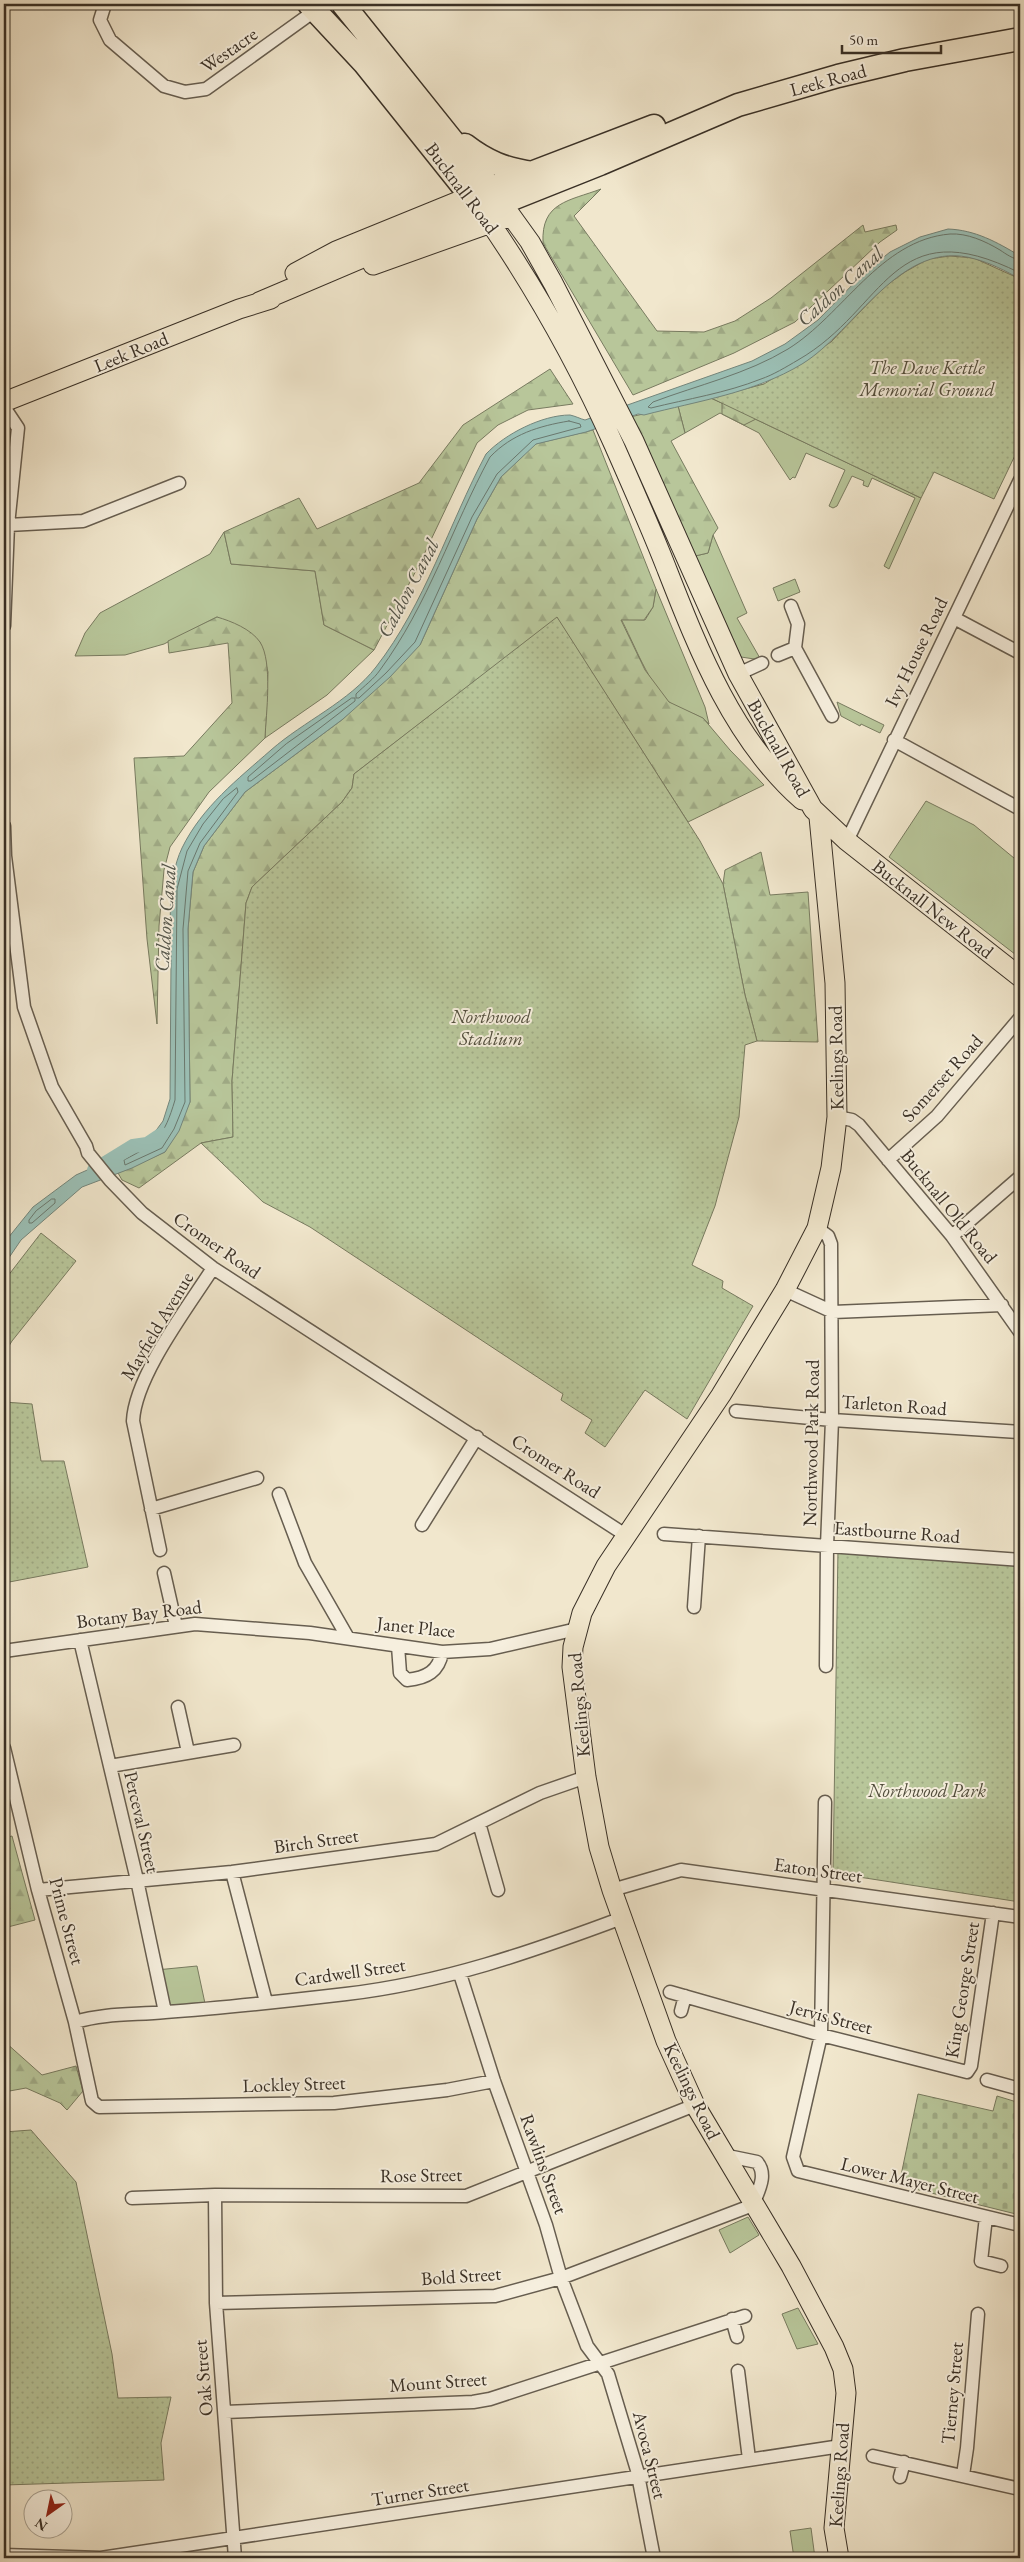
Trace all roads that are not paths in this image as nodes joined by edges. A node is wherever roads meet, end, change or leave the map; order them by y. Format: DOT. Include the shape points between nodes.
graph roads {
  1 [pos="105,4"];
  2 [pos="343,4"];
  3 [pos="316,6"];
  4 [pos="1020,39"];
  5 [pos="373,57"];
  6 [pos="404,96"];
  7 [pos="726,109"];
  8 [pos="441,125"];
  9 [pos="536,173"];
  10 [pos="491,206"];
  11 [pos="597,388"];
  12 [pos="4,402"];
  13 [pos="4,407"];
  14 [pos="1020,480"];
  15 [pos="179,483"];
  16 [pos="8,525"];
  17 [pos="791,606"];
  18 [pos="954,618"];
  19 [pos="4,626"];
  20 [pos="795,648"];
  21 [pos="1020,653"];
  22 [pos="778,655"];
  23 [pos="762,663"];
  24 [pos="738,674"];
  25 [pos="832,716"];
  26 [pos="894,740"];
  27 [pos="1020,809"];
  28 [pos="816,813"];
  29 [pos="4,826"];
  30 [pos="847,841"];
  31 [pos="1020,977"];
  32 [pos="1020,1018"];
  33 [pos="838,1117"];
  34 [pos="888,1160"];
  35 [pos="1020,1177"];
  36 [pos="817,1228"];
  37 [pos="952,1236"];
  38 [pos="213,1268"];
  39 [pos="785,1290"];
  40 [pos="1002,1305"];
  41 [pos="832,1312"];
  42 [pos="1020,1332"];
  43 [pos="736,1411"];
  44 [pos="832,1420"];
  45 [pos="1020,1432"];
  46 [pos="477,1437"];
  47 [pos="257,1478"];
  48 [pos="279,1494"];
  49 [pos="151,1509"];
  50 [pos="422,1525"];
  51 [pos="666,1530"];
  52 [pos="627,1536"];
  53 [pos="699,1536"];
  54 [pos="827,1546"];
  55 [pos="160,1550"];
  56 [pos="1020,1560"];
  57 [pos="164,1573"];
  58 [pos="694,1607"];
  59 [pos="176,1626"];
  60 [pos="576,1629"];
  61 [pos="310,1632"];
  62 [pos="348,1638"];
  63 [pos="80,1640"];
  64 [pos="398,1646"];
  65 [pos="4,1651"];
  66 [pos="442,1652"];
  67 [pos="826,1666"];
  68 [pos="178,1707"];
  69 [pos="234,1745"];
  70 [pos="4,1748"];
  71 [pos="188,1752"];
  72 [pos="110,1766"];
  73 [pos="586,1777"];
  74 [pos="825,1802"];
  75 [pos="479,1823"];
  76 [pos="232,1872"];
  77 [pos="137,1880"];
  78 [pos="38,1890"];
  79 [pos="498,1890"];
  80 [pos="612,1890"];
  81 [pos="824,1890"];
  82 [pos="993,1913"];
  83 [pos="1020,1917"];
  84 [pos="622,1918"];
  85 [pos="460,1974"];
  86 [pos="670,1992"];
  87 [pos="685,1996"];
  88 [pos="266,2002"];
  89 [pos="165,2012"];
  90 [pos="681,2012"];
  91 [pos="75,2022"];
  92 [pos="822,2035"];
  93 [pos="967,2072"];
  94 [pos="987,2080"];
  95 [pos="494,2081"];
  96 [pos="1020,2089"];
  97 [pos="94,2103"];
  98 [pos="695,2105"];
  99 [pos="724,2155"];
  100 [pos="526,2172"];
  101 [pos="215,2195"];
  102 [pos="132,2198"];
  103 [pos="753,2205"];
  104 [pos="986,2217"];
  105 [pos="1020,2225"];
  106 [pos="1001,2266"];
  107 [pos="561,2278"];
  108 [pos="216,2303"];
  109 [pos="978,2314"];
  110 [pos="745,2316"];
  111 [pos="732,2319"];
  112 [pos="737,2337"];
  113 [pos="600,2364"];
  114 [pos="738,2371"];
  115 [pos="225,2412"];
  116 [pos="841,2446"];
  117 [pos="873,2456"];
  118 [pos="749,2459"];
  119 [pos="904,2462"];
  120 [pos="963,2475"];
  121 [pos="900,2477"];
  122 [pos="638,2478"];
  123 [pos="1020,2489"];
  124 [pos="234,2539"];
  125 [pos="4,2555"];
  126 [pos="101,2558"];
  127 [pos="236,2558"];
  128 [pos="654,2558"];
  129 [pos="839,2558"];
  1 -- 3 [label="street, Westacre" via="100,20 110,40 164,86 185,92 206,90"];
  2 -- 5 [label="highway, Bucknall Road"];
  3 -- 5 [label="highway, Bucknall Road"];
  4 -- 7 [label="highway, Leek Road" via="929,54 838,76"];
  5 -- 6 [label="highway, Bucknall Road"];
  6 -- 8 [label="highway, Bucknall Road"];
  6 -- 10 [label="highway, Bucknall Road"];
  7 -- 9 [label="highway, Leek Road" via="675,118"];
  7 -- 10 [label="highway" via="687,142"];
  8 -- 9 [label="highway" via="482,158 510,170"];
  8 -- 10 [label="highway"];
  9 -- 10 [label="highway, Leek Road"];
  10 -- 11 [label="main road, Bucknall Road" via="553,283"];
  10 -- 12 [label="main road, Leek Road"];
  11 -- 24 [label="main road, Bucknall Road" via="634,441"];
  11 -- 28 [label="main road, Bucknall Road" via="614,445 708,667 730,709 778,779"];
  13 -- 16 [label="street" via="18,428"];
  14 -- 18 [label="street, Ivy House Road"];
  15 -- 16 [label="street" via="83,522"];
  16 -- 19 [label="street"];
  17 -- 20 [label="street" via="798,624"];
  18 -- 21 [label="street"];
  18 -- 26 [label="street, Ivy House Road"];
  20 -- 22 [label="street"];
  20 -- 25 [label="street"];
  23 -- 24 [label="street"];
  24 -- 28 [label="main road, Bucknall Road"];
  26 -- 27 [label="street"];
  26 -- 30 [label="street, Ivy House Road"];
  28 -- 30 [label="main road, Bucknall New Road"];
  28 -- 33 [label="main road, Keelings Road" via="835,983"];
  29 -- 38 [label="street, Cromer Road" via="24,1007 52,1087 88,1153 110,1180 142,1213"];
  30 -- 31 [label="main road, Bucknall New Road"];
  32 -- 34 [label="street, Somerset Road" via="937,1116"];
  33 -- 34 [label="street, Bucknall Old Road" via="859,1125"];
  33 -- 36 [label="main road, Keelings Road" via="831,1168"];
  34 -- 37 [label="street, Bucknall Old Road"];
  35 -- 37 [label="street"];
  36 -- 39 [label="main road, Keelings Road"];
  36 -- 41 [label="street, Northwood Park Road" via="828,1236 831,1244"];
  37 -- 40 [label="street, Bucknall Old Road"];
  38 -- 46 [label="street, Cromer Road"];
  38 -- 49 [label="street, Mayfield Avenue" via="147,1373 134,1405 133,1421"];
  39 -- 41 [label="street"];
  39 -- 52 [label="main road, Keelings Road" via="721,1395"];
  40 -- 41 [label="street"];
  40 -- 42 [label="street, Bucknall Old Road"];
  41 -- 44 [label="street, Northwood Park Road"];
  43 -- 44 [label="street, Tarleton Road"];
  44 -- 45 [label="street, Tarleton Road"];
  44 -- 54 [label="street, Northwood Park Road"];
  46 -- 50 [label="street"];
  46 -- 52 [label="street, Cromer Road"];
  47 -- 49 [label="street"];
  48 -- 62 [label="street" via="305,1563"];
  49 -- 55 [label="street, Mayfield Avenue"];
  51 -- 53 [label="street, Eastbourne Road"];
  52 -- 60 [label="main road, Keelings Road" via="606,1566"];
  53 -- 54 [label="street, Eastbourne Road"];
  53 -- 58 [label="street"];
  54 -- 56 [label="street, Eastbourne Road"];
  54 -- 67 [label="street, Northwood Park Road"];
  57 -- 59 [label="street"];
  59 -- 61 [label="street, Botany Bay Road" via="219,1624"];
  59 -- 63 [label="street, Botany Bay Road"];
  60 -- 66 [label="street, Janet Place" via="490,1649"];
  60 -- 73 [label="main road, Keelings Road" via="572,1667"];
  61 -- 62 [label="street, Janet Place"];
  62 -- 64 [label="street, Janet Place"];
  63 -- 65 [label="street, Botany Bay Road"];
  63 -- 72 [label="street, Perceval Street"];
  64 -- 66 [label="street, Janet Place"];
  64 -- 66 [label="street" via="400,1672 407,1680 440,1666"];
  68 -- 71 [label="street"];
  69 -- 71 [label="street"];
  70 -- 78 [label="street, Prime Street"];
  71 -- 72 [label="street"];
  72 -- 77 [label="street, Perceval Street"];
  73 -- 75 [label="street, Birch Street" via="540,1793"];
  73 -- 80 [label="main road, Keelings Road" via="599,1847"];
  74 -- 81 [label="street"];
  75 -- 76 [label="street, Birch Street" via="436,1844"];
  75 -- 79 [label="street"];
  76 -- 77 [label="street, Birch Street"];
  76 -- 88 [label="street"];
  77 -- 78 [label="street, Birch Street"];
  77 -- 89 [label="street, Perceval Street"];
  78 -- 91 [label="street, Prime Street"];
  80 -- 81 [label="street, Eaton Street" via="681,1870"];
  80 -- 84 [label="main road, Keelings Road"];
  81 -- 82 [label="street, Eaton Street"];
  81 -- 92 [label="street"];
  82 -- 83 [label="street, Eaton Street"];
  82 -- 93 [label="street, King George Street" via="971,2066"];
  84 -- 85 [label="street, Cardwell Street"];
  84 -- 98 [label="main road, Keelings Road" via="666,2040"];
  85 -- 88 [label="street, Cardwell Street" via="348,1994"];
  85 -- 95 [label="street, Rawlins Street"];
  86 -- 87 [label="street, Jervis Street"];
  87 -- 90 [label="street"];
  87 -- 92 [label="street, Jervis Street"];
  88 -- 89 [label="street, Cardwell Street"];
  89 -- 91 [label="street, Cardwell Street" via="96,2016"];
  91 -- 97 [label="street, Prime Street"];
  92 -- 93 [label="street, Jervis Street"];
  92 -- 104 [label="street, Lower Mayer Street" via="794,2157 798,2171"];
  94 -- 96 [label="street"];
  95 -- 97 [label="street, Lockley Street" via="447,2090 334,2103 99,2107"];
  95 -- 100 [label="street, Rawlins Street"];
  98 -- 99 [label="main road, Keelings Road"];
  98 -- 100 [label="street, Rose Street"];
  99 -- 103 [label="main road, Keelings Road"];
  99 -- 103 [label="street, Keelings Road" via="757,2162 761,2166 764,2175"];
  100 -- 101 [label="street, Rose Street" via="466,2196"];
  100 -- 107 [label="street, Rawlins Street"];
  101 -- 102 [label="street, Rose Street"];
  101 -- 108 [label="street, Oak Street"];
  103 -- 107 [label="street, Bold Street"];
  103 -- 116 [label="main road, Keelings Road" via="803,2288 843,2369 846,2393"];
  104 -- 105 [label="street, Lower Mayer Street"];
  104 -- 106 [label="street" via="981,2262"];
  107 -- 108 [label="street, Bold Street" via="495,2296"];
  107 -- 113 [label="street, Rawlins Street" via="587,2346"];
  108 -- 115 [label="street, Oak Street"];
  109 -- 120 [label="street, Tierney Street"];
  110 -- 111 [label="street, Mount Street"];
  111 -- 112 [label="street"];
  111 -- 113 [label="street, Mount Street"];
  113 -- 115 [label="street, Mount Street" via="591,2364 473,2402"];
  113 -- 122 [label="street, Avoca Street" via="611,2383"];
  114 -- 118 [label="street"];
  115 -- 124 [label="street, Oak Street"];
  116 -- 118 [label="street, Turner Street"];
  116 -- 129 [label="main road, Keelings Road" via="834,2528"];
  117 -- 119 [label="street"];
  118 -- 122 [label="street, Turner Street"];
  119 -- 120 [label="street"];
  119 -- 121 [label="street"];
  120 -- 123 [label="street"];
  122 -- 124 [label="street, Turner Street"];
  122 -- 128 [label="street, Avoca Street"];
  124 -- 126 [label="street, Turner Street"];
  124 -- 127 [label="street, Oak Street"];
  125 -- 126 [label="street, Turner Street"];
}
